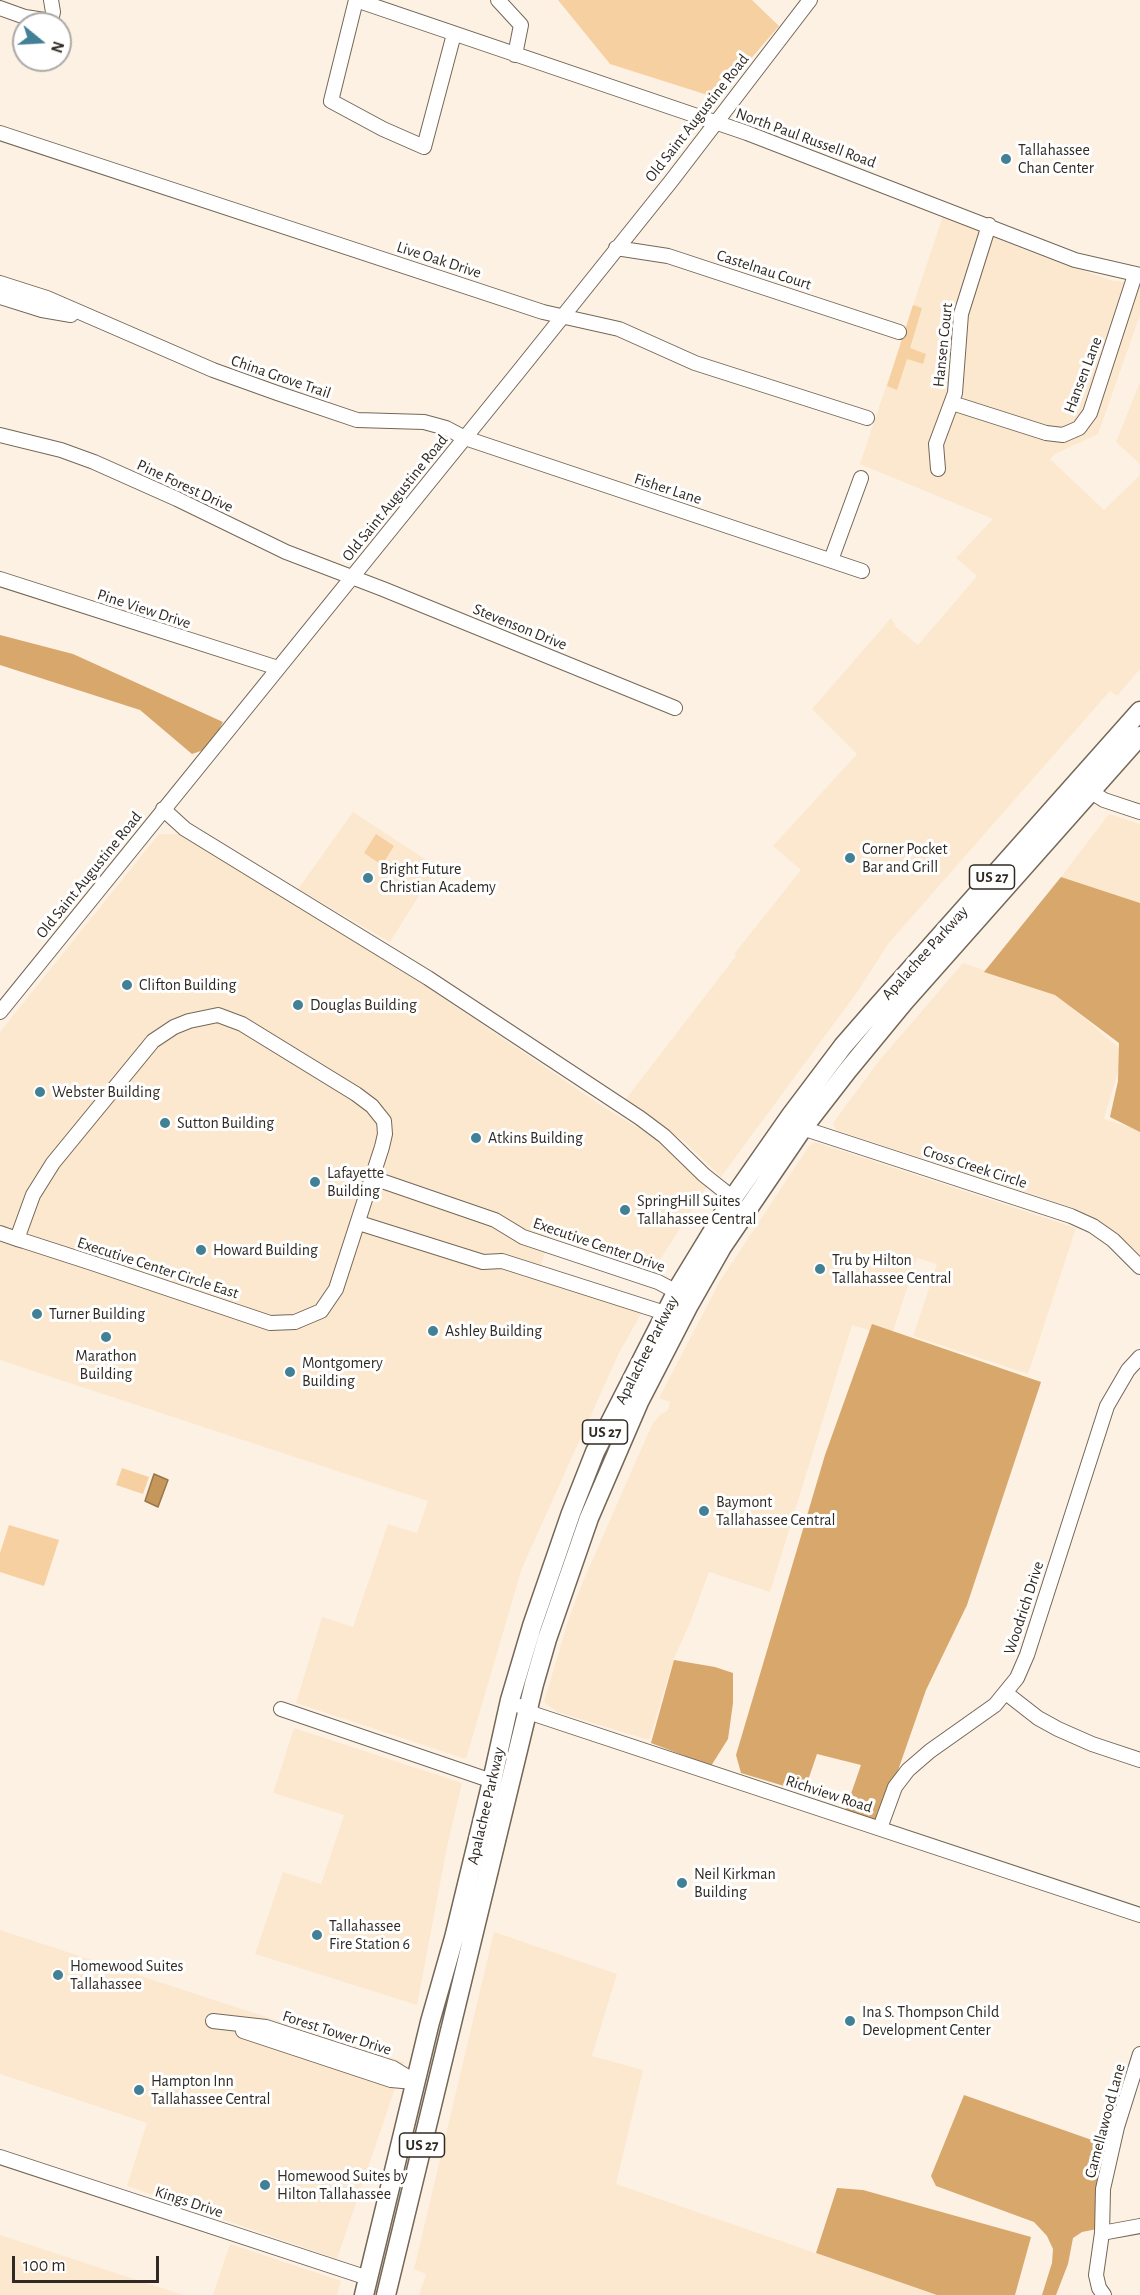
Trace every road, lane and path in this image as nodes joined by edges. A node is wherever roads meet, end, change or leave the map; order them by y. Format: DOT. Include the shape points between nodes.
graph roads {
  1 [pos="51,0"];
  2 [pos="356,0"];
  3 [pos="498,0"];
  4 [pos="810,0"];
  5 [pos="0,8"];
  6 [pos="454,34"];
  7 [pos="515,55"];
  8 [pos="715,122"];
  9 [pos="0,133"];
  10 [pos="989,225"];
  11 [pos="616,248"];
  12 [pos="1138,275"];
  13 [pos="0,283"];
  14 [pos="0,297"];
  15 [pos="562,316"];
  16 [pos="93,319"];
  17 [pos="899,332"];
  18 [pos="952,403"];
  19 [pos="867,418"];
  20 [pos="0,435"];
  21 [pos="465,438"];
  22 [pos="938,469"];
  23 [pos="861,478"];
  24 [pos="831,560"];
  25 [pos="862,571"];
  26 [pos="352,578"];
  27 [pos="0,579"];
  28 [pos="278,668"];
  29 [pos="675,708"];
  30 [pos="1140,711"];
  31 [pos="1140,736"];
  32 [pos="1083,787"];
  33 [pos="163,809"];
  34 [pos="1140,812"];
  35 [pos="0,1012"];
  36 [pos="786,1122"];
  37 [pos="803,1128"];
  38 [pos="373,1178"];
  39 [pos="733,1198"];
  40 [pos="359,1223"];
  41 [pos="0,1233"];
  42 [pos="17,1239"];
  43 [pos="1140,1267"];
  44 [pos="683,1299"];
  45 [pos="665,1313"];
  46 [pos="1140,1357"];
  47 [pos="584,1479"];
  48 [pos="589,1518"];
  49 [pos="1006,1693"];
  50 [pos="510,1700"];
  51 [pos="281,1709"];
  52 [pos="527,1710"];
  53 [pos="1140,1760"];
  54 [pos="492,1781"];
  55 [pos="880,1828"];
  56 [pos="1140,1915"];
  57 [pos="476,1922"];
  58 [pos="454,1938"];
  59 [pos="461,1982"];
  60 [pos="1140,2054"];
  61 [pos="1138,2070"];
  62 [pos="416,2082"];
  63 [pos="436,2087"];
  64 [pos="0,2157"];
  65 [pos="1140,2226"];
  66 [pos="1101,2233"];
  67 [pos="374,2253"];
  68 [pos="390,2275"];
  69 [pos="366,2287"];
  70 [pos="386,2295"];
  71 [pos="1104,2295"];
  1 -- 5 [label="street" via="51,21"];
  2 -- 6 [label="street, North Paul Russell Road"];
  2 -- 6 [label="street" via="331,101 424,147"];
  3 -- 7 [label="street" via="521,25"];
  4 -- 8 [label="street, Old Saint Augustine Road"];
  6 -- 7 [label="street, North Paul Russell Road"];
  7 -- 8 [label="street, North Paul Russell Road"];
  8 -- 10 [label="street, North Paul Russell Road"];
  8 -- 11 [label="street, Old Saint Augustine Road"];
  9 -- 15 [label="street, Live Oak Drive"];
  10 -- 12 [label="street, North Paul Russell Road" via="1076,260"];
  10 -- 18 [label="street, Hansen Court" via="961,314"];
  11 -- 15 [label="street, Old Saint Augustine Road"];
  11 -- 17 [label="street, Castelnau Court" via="668,256"];
  12 -- 18 [label="street, Hansen Lane" via="1090,413 1079,428 1057,435"];
  13 -- 16 [label="street, China Grove Trail"];
  14 -- 16 [label="street, China Grove Trail"];
  15 -- 19 [label="street, Live Oak Drive" via="618,329 694,363"];
  15 -- 21 [label="street, Old Saint Augustine Road"];
  16 -- 21 [label="street, China Grove Trail" via="213,370 357,420 424,422"];
  18 -- 22 [label="street, Hansen Court" via="936,444"];
  20 -- 26 [label="street, Pine Forest Drive" via="94,462 286,552"];
  21 -- 24 [label="street, Fisher Lane"];
  21 -- 26 [label="street, Old Saint Augustine Road"];
  23 -- 24 [label="street"];
  24 -- 25 [label="street, Fisher Lane"];
  26 -- 28 [label="street, Old Saint Augustine Road"];
  26 -- 29 [label="street, Stevenson Drive"];
  27 -- 28 [label="street, Pine View Drive"];
  28 -- 33 [label="street, Old Saint Augustine Road"];
  30 -- 32 [label="main road, Apalachee Parkway / US 27"];
  31 -- 32 [label="main road, Apalachee Parkway / US 27"];
  32 -- 34 [label="street" via="1104,801"];
  32 -- 36 [label="main road, Apalachee Parkway / US 27" via="877,1007"];
  32 -- 37 [label="main road, Apalachee Parkway / US 27" via="873,1037"];
  33 -- 35 [label="street, Old Saint Augustine Road"];
  33 -- 39 [label="street" via="185,829 428,978 640,1118"];
  36 -- 37 [label="street, Cross Creek Circle"];
  36 -- 39 [label="main road, Apalachee Parkway / US 27"];
  37 -- 43 [label="street, Cross Creek Circle" via="1071,1216 1113,1240"];
  37 -- 44 [label="main road, Apalachee Parkway / US 27"];
  38 -- 40 [label="street"];
  38 -- 42 [label="street" via="386,1126 372,1106 242,1024 229,1017 209,1016 174,1027 148,1048 53,1162 33,1195"];
  38 -- 44 [label="street, Executive Center Drive" via="495,1220 524,1237 658,1282"];
  39 -- 44 [label="main road, Apalachee Parkway / US 27"];
  40 -- 42 [label="street, Executive Center Circle East" via="333,1296 321,1311 295,1322 270,1323"];
  40 -- 45 [label="street" via="483,1262 502,1261"];
  41 -- 42 [label="street, Executive Center Circle East"];
  44 -- 45 [label="main road, Apalachee Parkway / US 27"];
  44 -- 48 [label="main road, Apalachee Parkway / US 27"];
  45 -- 47 [label="main road, Apalachee Parkway / US 27"];
  46 -- 49 [label="street, Woodrich Drive" via="1107,1406 1027,1655"];
  47 -- 48 [label="main road"];
  47 -- 50 [label="main road, Apalachee Parkway / US 27"];
  48 -- 52 [label="main road, Apalachee Parkway / US 27"];
  49 -- 53 [label="street" via="1058,1729"];
  49 -- 55 [label="street, Woodrich Drive" via="908,1770 895,1787"];
  50 -- 52 [label="street, Richview Road"];
  50 -- 54 [label="main road, Apalachee Parkway / US 27"];
  51 -- 54 [label="street"];
  52 -- 55 [label="street, Richview Road"];
  52 -- 57 [label="main road, Apalachee Parkway / US 27"];
  54 -- 58 [label="main road, Apalachee Parkway / US 27"];
  55 -- 56 [label="street, Richview Road"];
  57 -- 58 [label="main road"];
  57 -- 59 [label="main road, Apalachee Parkway / US 27"];
  58 -- 59 [label="main road"];
  58 -- 62 [label="main road, Apalachee Parkway / US 27"];
  59 -- 63 [label="main road, Apalachee Parkway / US 27"];
  60 -- 61 [label="street, Camellawood Lane"];
  61 -- 66 [label="street, Camellawood Lane" via="1107,2165"];
  62 -- 62 [label="street, Forest Tower Drive" via="393,2068 266,2027 213,2021 391,2080"];
  62 -- 63 [label="main road"];
  62 -- 67 [label="main road, Apalachee Parkway / US 27"];
  63 -- 68 [label="main road, Apalachee Parkway / US 27"];
  64 -- 69 [label="street, Kings Drive"];
  65 -- 66 [label="street"];
  66 -- 71 [label="street, Camellawood Lane" via="1096,2275"];
  67 -- 68 [label="main road"];
  67 -- 69 [label="main road, Apalachee Parkway / US 27"];
  68 -- 70 [label="main road, Apalachee Parkway / US 27"];
}
